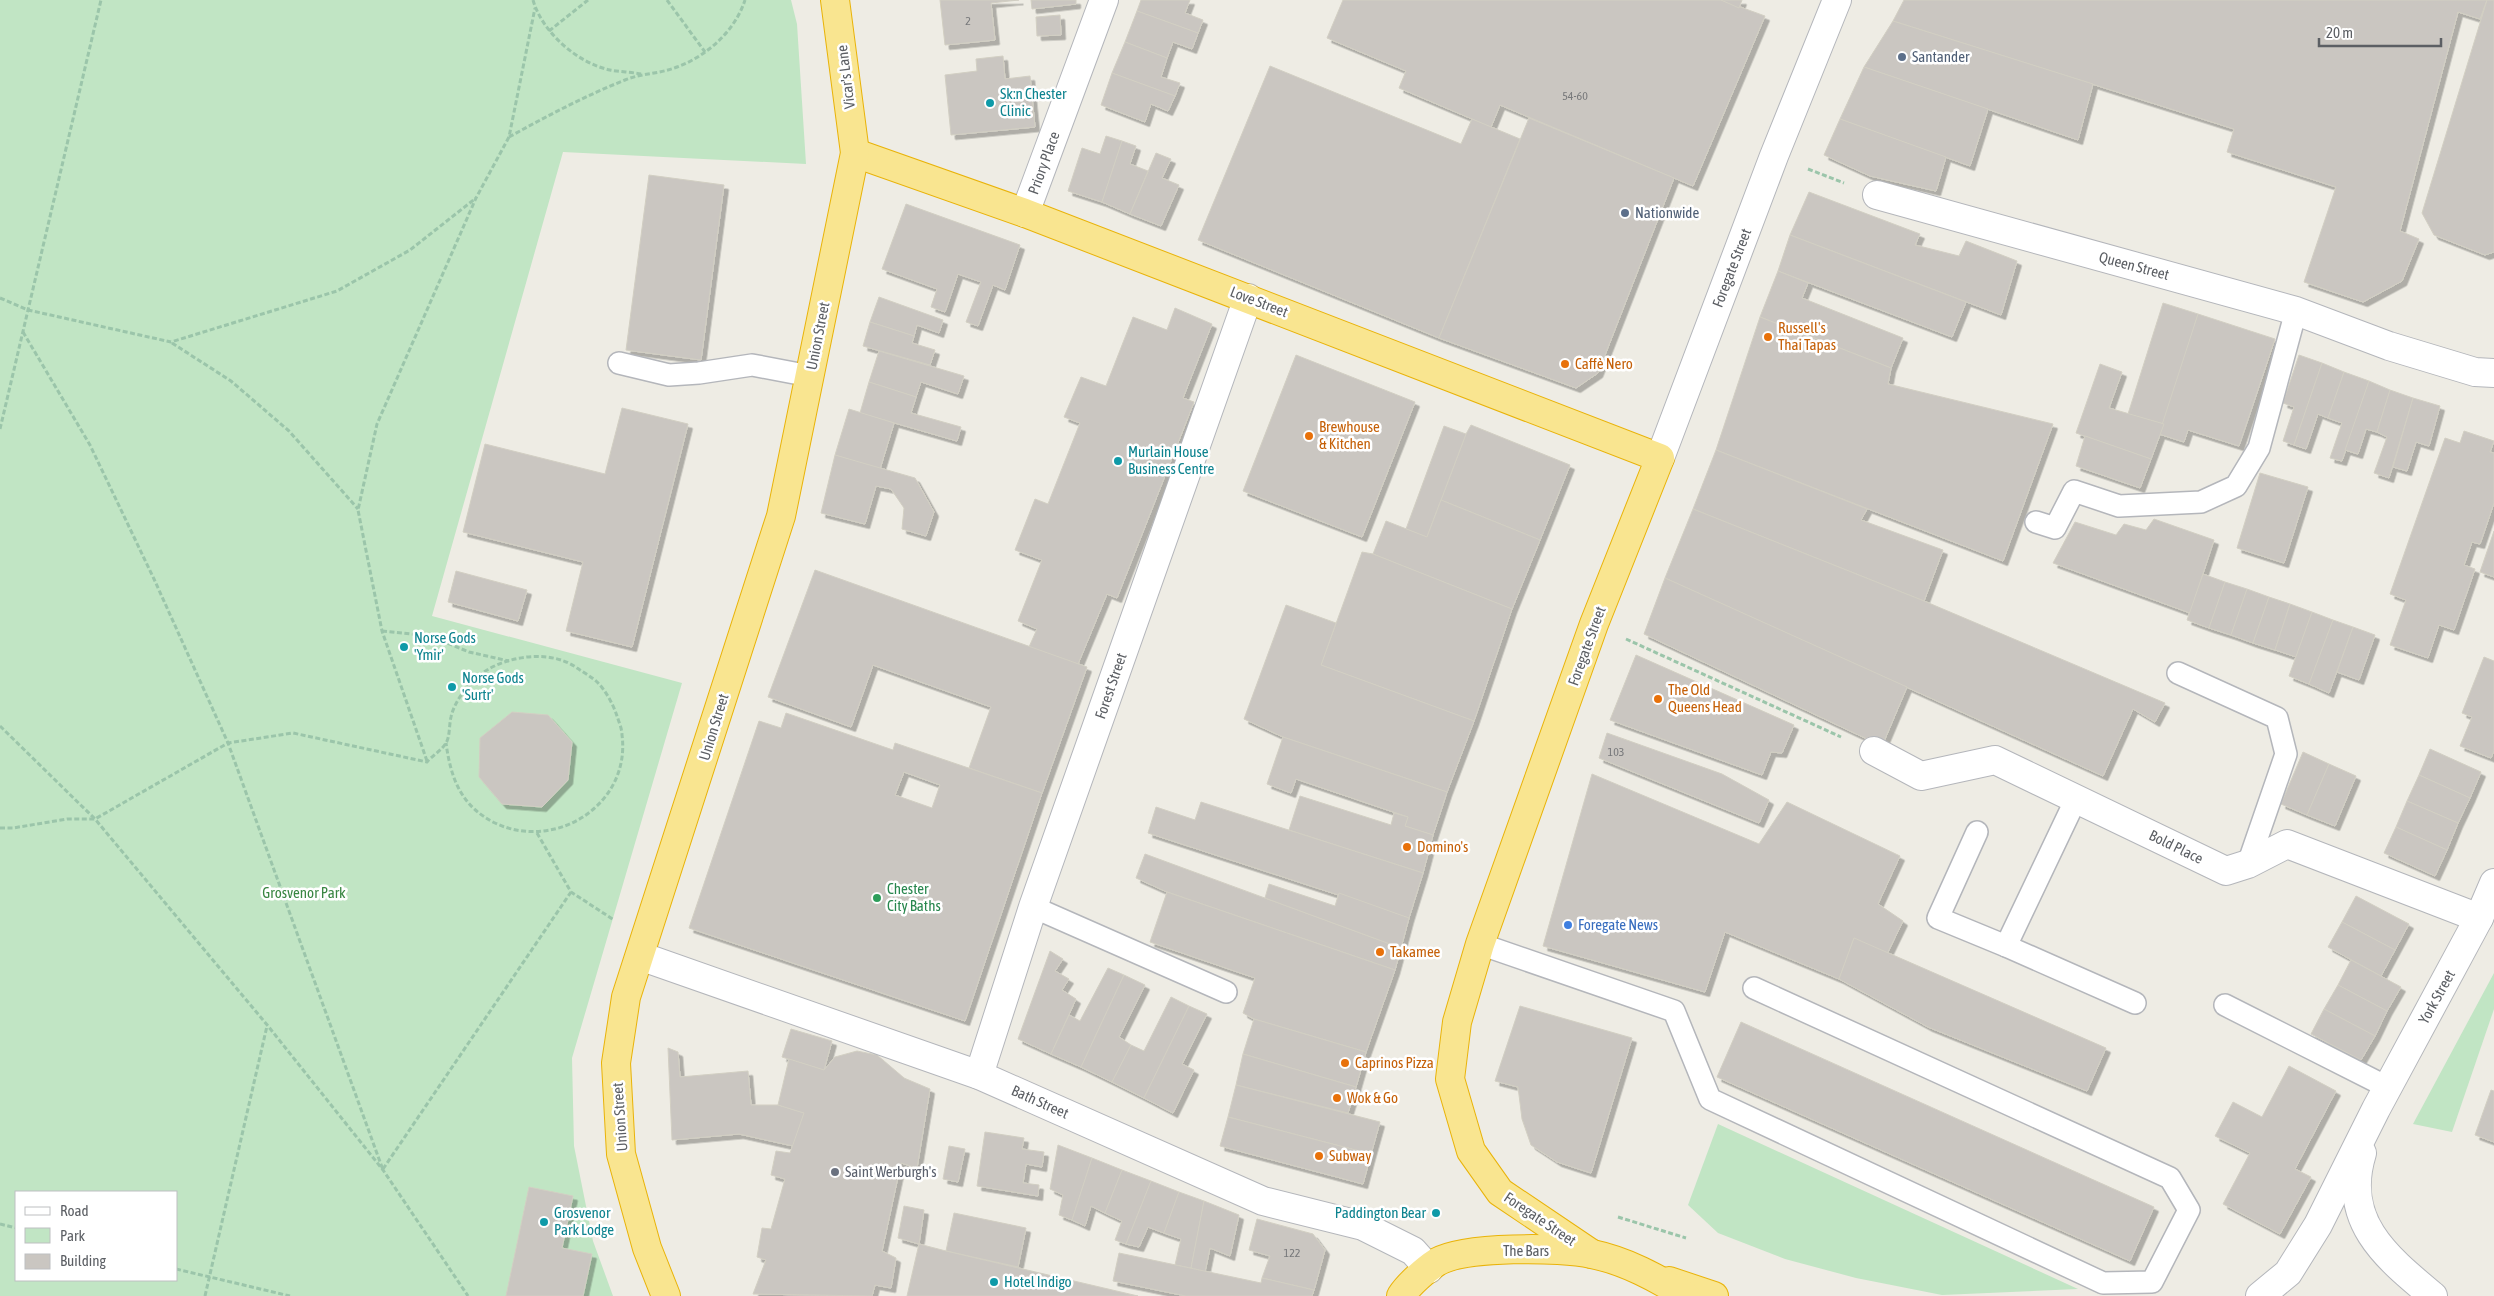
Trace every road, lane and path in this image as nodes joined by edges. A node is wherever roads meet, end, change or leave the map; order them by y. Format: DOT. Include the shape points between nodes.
graph roads {
  1 [pos="101,0"];
  2 [pos="533,0"];
  3 [pos="588,0"];
  4 [pos="667,0"];
  5 [pos="745,0"];
  6 [pos="836,0"];
  7 [pos="1104,0"];
  8 [pos="1837,0"];
  9 [pos="535,8"];
  10 [pos="549,31"];
  11 [pos="705,52"];
  12 [pos="644,74"];
  13 [pos="509,137"];
  14 [pos="855,153"];
  15 [pos="1774,156"];
  16 [pos="1878,195"];
  17 [pos="476,198"];
  18 [pos="1025,213"];
  19 [pos="0,298"];
  20 [pos="1248,298"];
  21 [pos="28,310"];
  22 [pos="2296,312"];
  23 [pos="23,332"];
  24 [pos="172,342"];
  25 [pos="619,363"];
  26 [pos="2494,373"];
  27 [pos="810,376"];
  28 [pos="0,429"];
  29 [pos="1660,458"];
  30 [pos="358,510"];
  31 [pos="2036,522"];
  32 [pos="1594,624"];
  33 [pos="382,631"];
  34 [pos="509,661"];
  35 [pos="2178,673"];
  36 [pos="0,726"];
  37 [pos="228,743"];
  38 [pos="446,743"];
  39 [pos="1874,751"];
  40 [pos="427,762"];
  41 [pos="2076,799"];
  42 [pos="95,819"];
  43 [pos="0,828"];
  44 [pos="1977,832"];
  45 [pos="537,833"];
  46 [pos="2248,864"];
  47 [pos="2494,883"];
  48 [pos="571,892"];
  49 [pos="1033,907"];
  50 [pos="2479,918"];
  51 [pos="1480,944"];
  52 [pos="2006,946"];
  53 [pos="640,956"];
  54 [pos="1754,988"];
  55 [pos="1226,992"];
  56 [pos="2135,1003"];
  57 [pos="2225,1005"];
  58 [pos="268,1026"];
  59 [pos="979,1075"];
  60 [pos="2381,1098"];
  61 [pos="383,1170"];
  62 [pos="1618,1217"];
  63 [pos="0,1224"];
  64 [pos="15,1228"];
  65 [pos="1686,1238"];
  66 [pos="1592,1254"];
  67 [pos="1429,1269"];
  68 [pos="178,1270"];
  69 [pos="1651,1275"];
  70 [pos="209,1278"];
  71 [pos="205,1296"];
  72 [pos="290,1296"];
  73 [pos="468,1296"];
  74 [pos="666,1296"];
  75 [pos="1401,1296"];
  76 [pos="1686,1296"];
  77 [pos="1714,1296"];
  78 [pos="2260,1296"];
  79 [pos="2433,1296"];
  1 -- 21 [label="path"];
  2 -- 9 [label="path"];
  3 -- 10 [label="path"];
  4 -- 11 [label="path"];
  5 -- 11 [label="path" via="727,32"];
  6 -- 14 [label="highway, Vicar's Lane"];
  7 -- 18 [label="street, Priory Place"];
  8 -- 15 [label="street, Foregate Street"];
  9 -- 10 [label="path"];
  9 -- 13 [label="path"];
  10 -- 12 [label="path" via="576,55 608,70"];
  11 -- 12 [label="path" via="676,68"];
  12 -- 13 [label="path" via="555,111"];
  13 -- 17 [label="path"];
  14 -- 18 [label="highway, Love Street"];
  14 -- 27 [label="highway, Union Street"];
  15 -- 16 [label="path"];
  15 -- 29 [label="street, Foregate Street"];
  16 -- 22 [label="street, Queen Street"];
  17 -- 24 [label="path" via="410,250 337,291"];
  17 -- 30 [label="path" via="377,424"];
  18 -- 20 [label="highway, Love Street"];
  19 -- 21 [label="path"];
  20 -- 29 [label="highway, Love Street"];
  20 -- 49 [label="street, Forest Street"];
  21 -- 23 [label="path"];
  21 -- 24 [label="path"];
  22 -- 26 [label="street, Queen Street" via="2389,346 2475,372"];
  22 -- 31 [label="lane" via="2259,448 2236,486 2201,502 2119,506 2074,491 2056,528"];
  23 -- 28 [label="path"];
  23 -- 37 [label="path" via="90,445"];
  24 -- 30 [label="path" via="231,381 290,430"];
  25 -- 27 [label="lane" via="669,375 699,374 752,365"];
  27 -- 53 [label="highway, Union Street" via="781,516"];
  29 -- 32 [label="highway, Foregate Street"];
  30 -- 33 [label="path"];
  32 -- 39 [label="path"];
  32 -- 51 [label="highway, Foregate Street"];
  33 -- 34 [label="path" via="430,636 469,652"];
  33 -- 40 [label="path"];
  34 -- 38 [label="path" via="487,670 465,690 451,715"];
  34 -- 45 [label="path" via="544,657 573,665 597,682 614,706 622,735 620,764 609,792 590,813 565,827"];
  35 -- 46 [label="lane" via="2277,718 2286,754"];
  36 -- 42 [label="path"];
  37 -- 40 [label="path" via="293,733"];
  37 -- 42 [label="path"];
  37 -- 61 [label="path"];
  38 -- 40 [label="path"];
  38 -- 45 [label="path" via="450,771 463,797 483,817 509,830"];
  39 -- 41 [label="street, Bold Place" via="1921,776 1995,760"];
  41 -- 46 [label="street, Bold Place" via="2226,871"];
  41 -- 52 [label="lane"];
  42 -- 43 [label="path" via="67,819"];
  42 -- 58 [label="path"];
  44 -- 52 [label="lane" via="1938,918"];
  45 -- 48 [label="path"];
  46 -- 50 [label="street, Bold Place" via="2288,844"];
  47 -- 50 [label="street, York Street"];
  48 -- 53 [label="path" via="613,918"];
  48 -- 61 [label="path"];
  49 -- 55 [label="lane"];
  49 -- 59 [label="street, Forest Street"];
  50 -- 60 [label="street, York Street"];
  51 -- 54 [label="lane" via="1674,1011 1710,1099 2103,1283 2152,1282 2189,1210 2170,1178"];
  51 -- 66 [label="highway, Foregate Street" via="1457,1022 1450,1079 1471,1151 1500,1192"];
  52 -- 56 [label="lane"];
  53 -- 59 [label="street, Bath Street"];
  53 -- 74 [label="highway, Union Street" via="626,997 616,1063 621,1154 647,1248"];
  57 -- 60 [label="lane"];
  58 -- 61 [label="path"];
  58 -- 70 [label="path"];
  59 -- 67 [label="street, Bath Street" via="1263,1201 1363,1226 1413,1251"];
  60 -- 78 [label="street" via="2318,1225 2288,1273"];
  60 -- 79 [label="street" via="2356,1173 2359,1205 2370,1234 2387,1255"];
  61 -- 73 [label="path"];
  62 -- 65 [label="path"];
  63 -- 64 [label="path"];
  66 -- 67 [label="highway, The Bars" via="1524,1248 1466,1254 1438,1261"];
  66 -- 69 [label="highway, The Bars"];
  67 -- 75 [label="highway, The Bars"];
  68 -- 70 [label="path"];
  69 -- 76 [label="highway, The Bars"];
  69 -- 77 [label="highway"];
  70 -- 71 [label="path"];
  70 -- 72 [label="path"];
}
